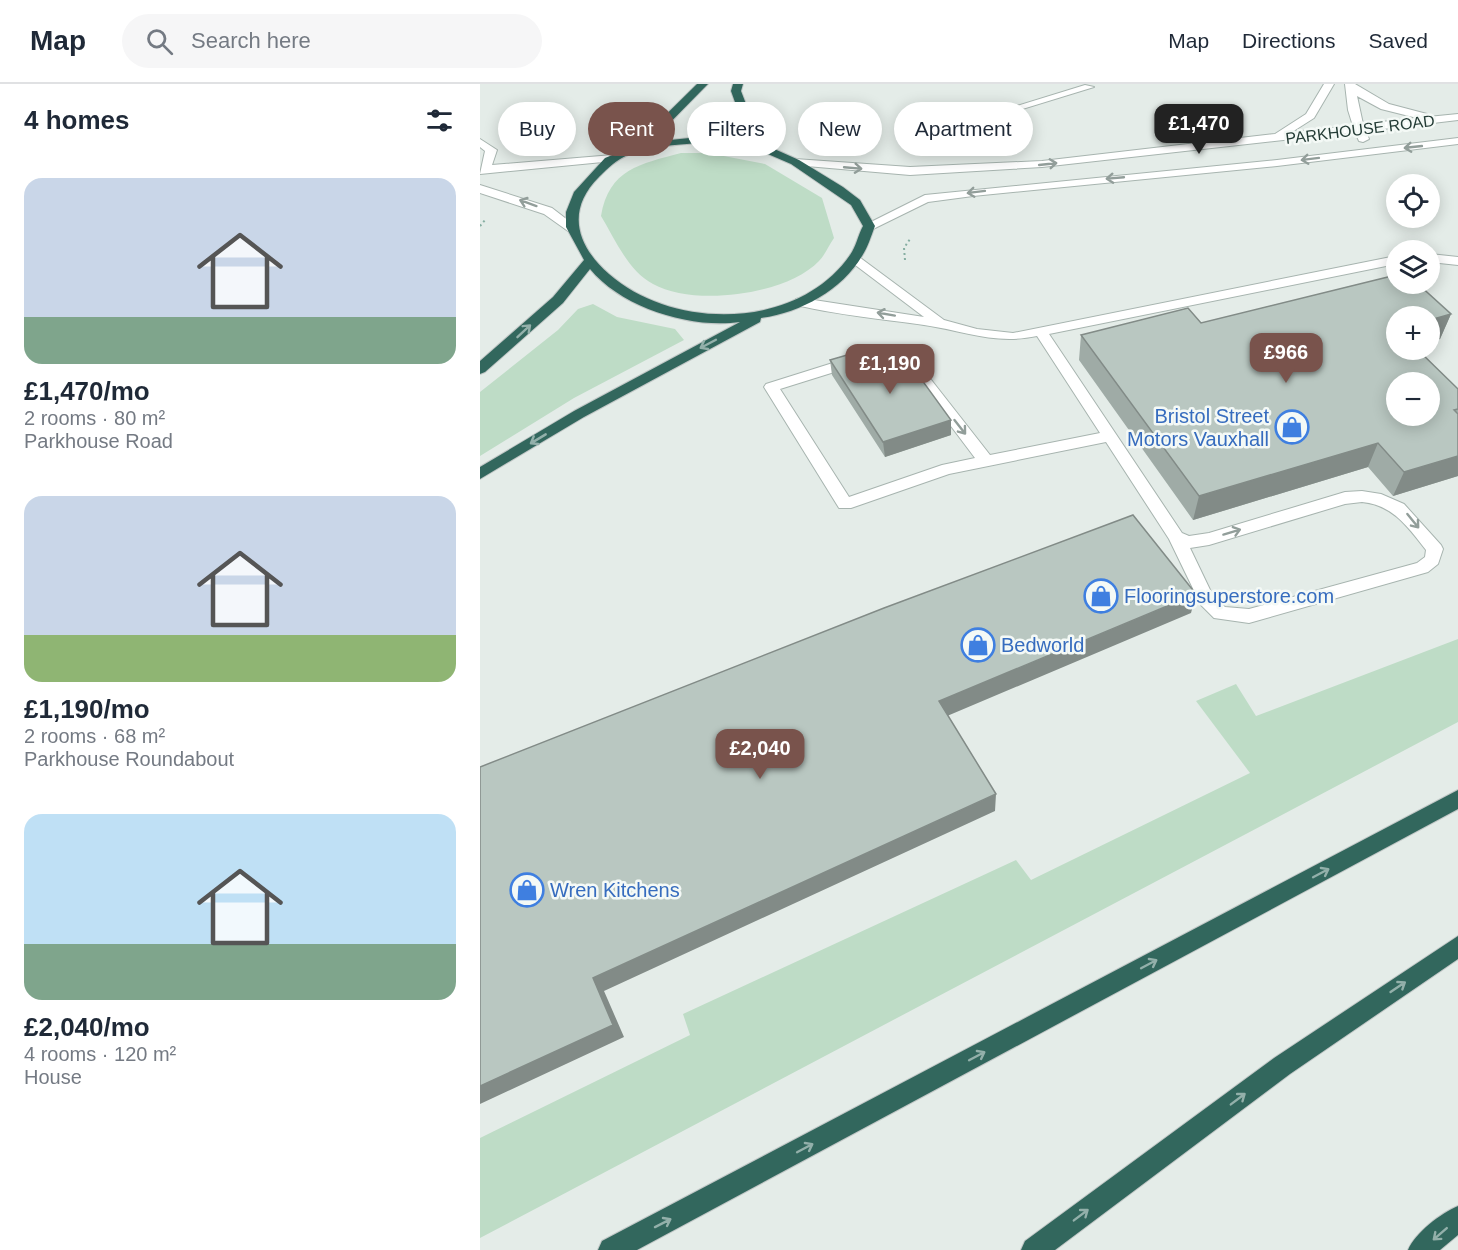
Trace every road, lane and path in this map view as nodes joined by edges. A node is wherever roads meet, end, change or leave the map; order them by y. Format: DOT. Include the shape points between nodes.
graph roads {
  1 [pos="703,84"];
  2 [pos="738,84"];
  3 [pos="1329,84"];
  4 [pos="1351,85"];
  5 [pos="1089,87"];
  6 [pos="740,102"];
  7 [pos="1033,103"];
  8 [pos="675,111"];
  9 [pos="1310,116"];
  10 [pos="1458,117"];
  11 [pos="1441,119"];
  12 [pos="1359,129"];
  13 [pos="1326,132"];
  14 [pos="1275,138"];
  15 [pos="1458,141"];
  16 [pos="480,142"];
  17 [pos="1368,152"];
  18 [pos="618,156"];
  19 [pos="781,156"];
  20 [pos="613,158"];
  21 [pos="795,162"];
  22 [pos="482,170"];
  23 [pos="480,189"];
  24 [pos="869,226"];
  25 [pos="572,228"];
  26 [pos="855,258"];
  27 [pos="1440,259"];
  28 [pos="590,261"];
  29 [pos="1458,261"];
  30 [pos="1386,262"];
  31 [pos="801,302"];
  32 [pos="760,316"];
  33 [pos="944,324"];
  34 [pos="1040,331"];
  35 [pos="480,369"];
  36 [pos="1110,436"];
  37 [pos="985,460"];
  38 [pos="480,474"];
  39 [pos="1176,537"];
  40 [pos="1458,799"];
  41 [pos="1458,946"];
  42 [pos="1458,1218"];
  43 [pos="611,1250"];
  44 [pos="1034,1250"];
  45 [pos="1421,1250"];
  1 -- 8 [label="highway"];
  2 -- 6 [label="highway"];
  3 -- 9 [label="street"];
  4 -- 11 [label="street" via="1379,105"];
  4 -- 12 [label="street"];
  5 -- 7 [label="street"];
  9 -- 13 [label="street"];
  9 -- 14 [label="street"];
  10 -- 11 [label="street, PARKHOUSE ROAD"];
  11 -- 12 [label="street, PARKHOUSE ROAD"];
  12 -- 13 [label="street, PARKHOUSE ROAD"];
  12 -- 17 [label="street"];
  13 -- 14 [label="street, PARKHOUSE ROAD"];
  13 -- 17 [label="street" via="1339,142"];
  21 -- 14 [label="street, PARKHOUSE ROAD, one-way" via="922,171 1042,165"];
  15 -- 17 [label="street, PARKHOUSE ROAD, one-way"];
  16 -- 22 [label="street" via="491,150"];
  17 -- 24 [label="street, PARKHOUSE ROAD, one-way" via="944,196 925,199"];
  18 -- 20 [label="highway"];
  19 -- 21 [label="highway"];
  20 -- 22 [label="street"];
  20 -- 25 [label="highway" via="576,195"];
  21 -- 24 [label="highway" via="856,203"];
  25 -- 23 [label="street, one-way" via="548,210"];
  24 -- 26 [label="highway"];
  25 -- 28 [label="highway"];
  26 -- 31 [label="highway" via="823,288"];
  26 -- 33 [label="street"];
  27 -- 29 [label="street"];
  28 -- 32 [label="highway" via="624,292 663,309 722,318"];
  35 -- 28 [label="highway, one-way" via="558,300"];
  30 -- 34 [label="street"];
  31 -- 32 [label="highway"];
  33 -- 31 [label="street, one-way"];
  32 -- 38 [label="highway, one-way" via="579,414"];
  33 -- 34 [label="street" via="1013,337"];
  34 -- 36 [label="street"];
  36 -- 37 [label="street"];
  36 -- 39 [label="street"];
  37 -- 37 [label="street, one-way" via="845,504 771,387 876,354 894,358 913,366"];
  39 -- 39 [label="street, one-way" via="1188,542 1209,539 1365,495 1403,508 1435,549 1432,560 1422,568 1250,616 1220,613 1208,600"];
  43 -- 40 [label="highway, one-way"];
  44 -- 41 [label="highway, one-way" via="1282,1066"];
  42 -- 45 [label="highway, one-way"];
}
